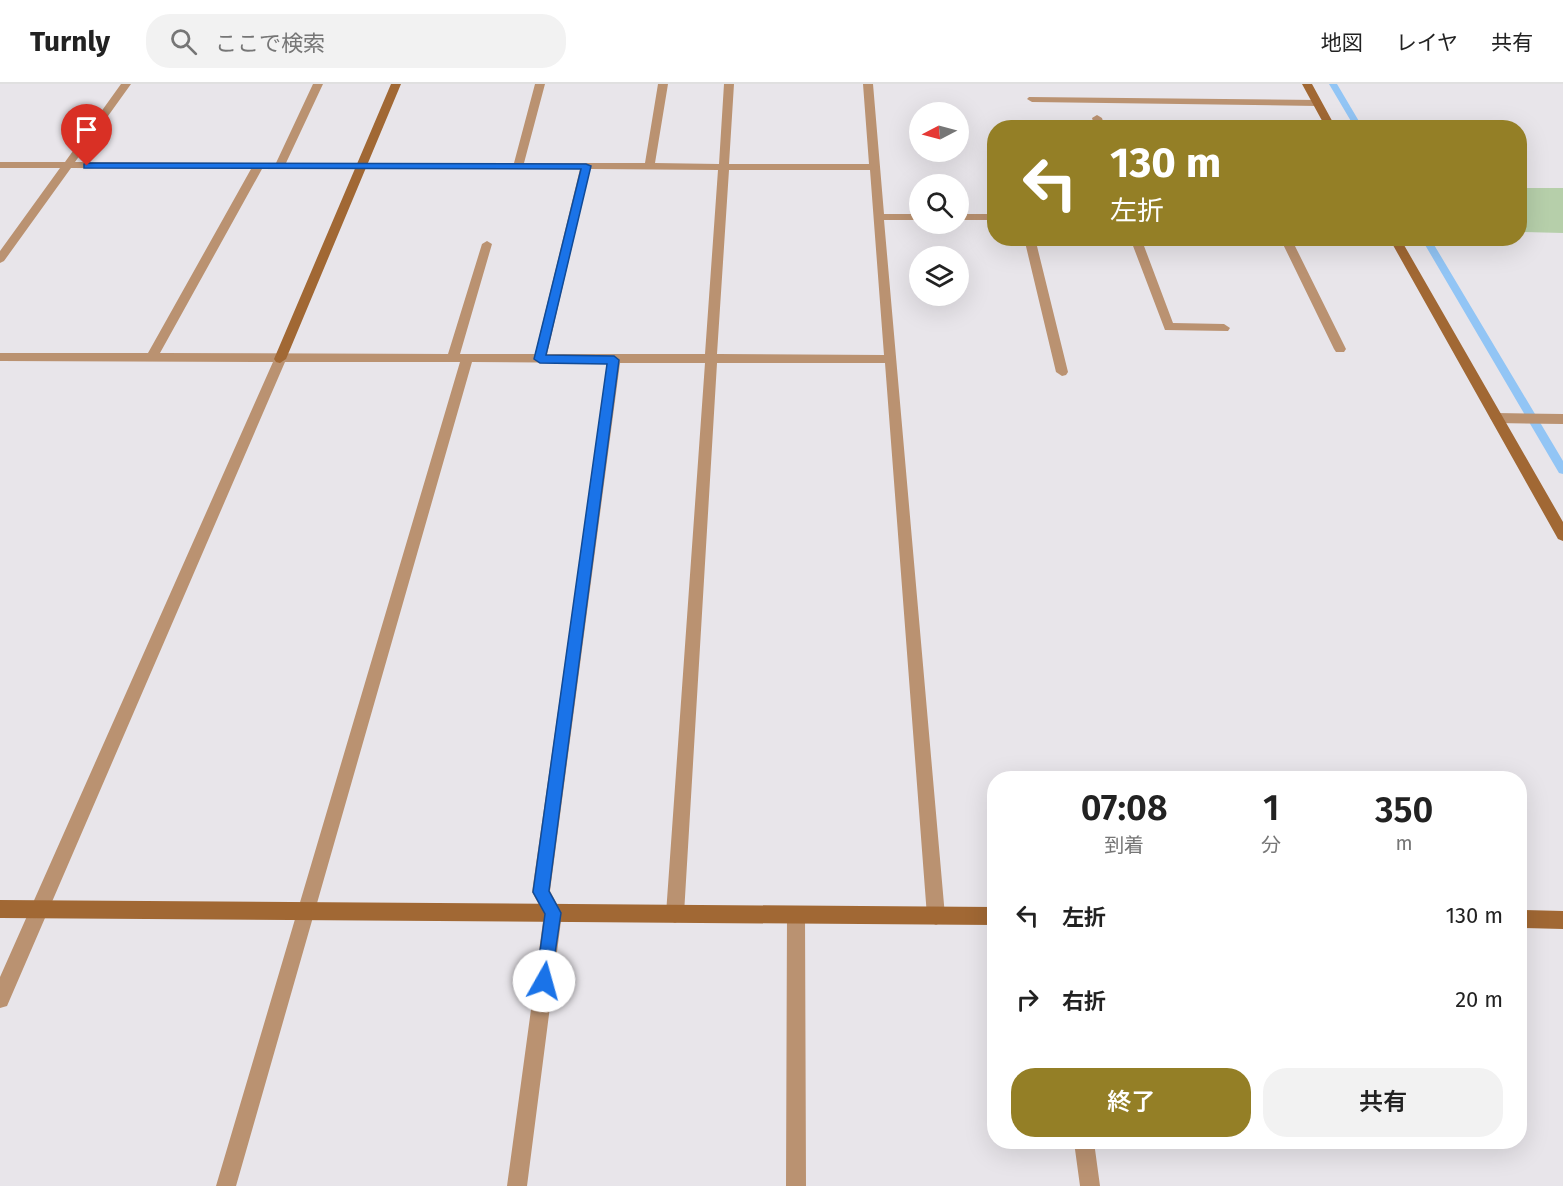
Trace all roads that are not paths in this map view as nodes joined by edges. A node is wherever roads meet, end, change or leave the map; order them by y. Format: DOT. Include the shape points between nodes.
graph roads {
  1 [pos="126,84"];
  2 [pos="318,84"];
  3 [pos="396,84"];
  4 [pos="540,84"];
  5 [pos="663,84"];
  6 [pos="729,84"];
  7 [pos="868,84"];
  8 [pos="1307,84"];
  9 [pos="1032,99"];
  10 [pos="1317,103"];
  11 [pos="1327,120"];
  12 [pos="0,165"];
  13 [pos="65,166"];
  14 [pos="258,166"];
  15 [pos="279,166"];
  16 [pos="362,166"];
  17 [pos="518,166"];
  18 [pos="586,166"];
  19 [pos="649,167"];
  20 [pos="722,167"];
  21 [pos="875,167"];
  22 [pos="879,217"];
  23 [pos="909,217"];
  24 [pos="969,217"];
  25 [pos="987,217"];
  26 [pos="487,244"];
  27 [pos="1031,246"];
  28 [pos="1138,246"];
  29 [pos="1289,246"];
  30 [pos="1399,246"];
  31 [pos="0,259"];
  32 [pos="1224,328"];
  33 [pos="1340,349"];
  34 [pos="0,357"];
  35 [pos="151,358"];
  36 [pos="280,358"];
  37 [pos="460,359"];
  38 [pos="540,359"];
  39 [pos="711,359"];
  40 [pos="891,359"];
  41 [pos="614,360"];
  42 [pos="1062,372"];
  43 [pos="1496,418"];
  44 [pos="1563,419"];
  45 [pos="1563,535"];
  46 [pos="0,909"];
  47 [pos="39,909"];
  48 [pos="307,911"];
  49 [pos="553,913"];
  50 [pos="675,914"];
  51 [pos="796,915"];
  52 [pos="936,916"];
  53 [pos="987,916"];
  54 [pos="1527,919"];
  55 [pos="1563,920"];
  56 [pos="0,999"];
  57 [pos="1085,1149"];
  58 [pos="226,1186"];
  59 [pos="517,1186"];
  60 [pos="796,1186"];
  61 [pos="1090,1186"];
  1 -- 13 [label="street"];
  2 -- 15 [label="street"];
  3 -- 16 [label="street"];
  4 -- 17 [label="street"];
  5 -- 19 [label="street"];
  6 -- 20 [label="street"];
  7 -- 21 [label="street"];
  8 -- 10 [label="street"];
  9 -- 10 [label="street"];
  10 -- 11 [label="street"];
  12 -- 13 [label="street"];
  13 -- 14 [label="street"];
  13 -- 31 [label="street"];
  14 -- 15 [label="street"];
  14 -- 35 [label="street"];
  15 -- 16 [label="street"];
  16 -- 17 [label="street"];
  16 -- 36 [label="street"];
  17 -- 18 [label="street"];
  18 -- 19 [label="street"];
  18 -- 38 [label="street"];
  19 -- 20 [label="street"];
  20 -- 21 [label="street"];
  20 -- 39 [label="street"];
  21 -- 22 [label="street"];
  22 -- 23 [label="street"];
  22 -- 40 [label="street"];
  24 -- 25 [label="street"];
  26 -- 37 [label="street"];
  27 -- 42 [label="street"];
  28 -- 32 [label="street" via="1169,327"];
  29 -- 33 [label="street"];
  30 -- 43 [label="street"];
  34 -- 35 [label="street"];
  35 -- 36 [label="street"];
  36 -- 37 [label="street"];
  36 -- 47 [label="street"];
  37 -- 38 [label="street"];
  37 -- 48 [label="street"];
  38 -- 41 [label="street"];
  39 -- 40 [label="street"];
  39 -- 41 [label="street"];
  39 -- 50 [label="street"];
  40 -- 52 [label="street"];
  41 -- 49 [label="street" via="541,892"];
  43 -- 44 [label="street"];
  43 -- 45 [label="street"];
  46 -- 47 [label="street"];
  47 -- 48 [label="street"];
  47 -- 56 [label="street"];
  48 -- 49 [label="street"];
  48 -- 58 [label="street"];
  49 -- 50 [label="street"];
  49 -- 59 [label="street"];
  50 -- 51 [label="street"];
  51 -- 52 [label="street"];
  51 -- 60 [label="street"];
  52 -- 53 [label="street"];
  54 -- 55 [label="street"];
  57 -- 61 [label="street"];
}
